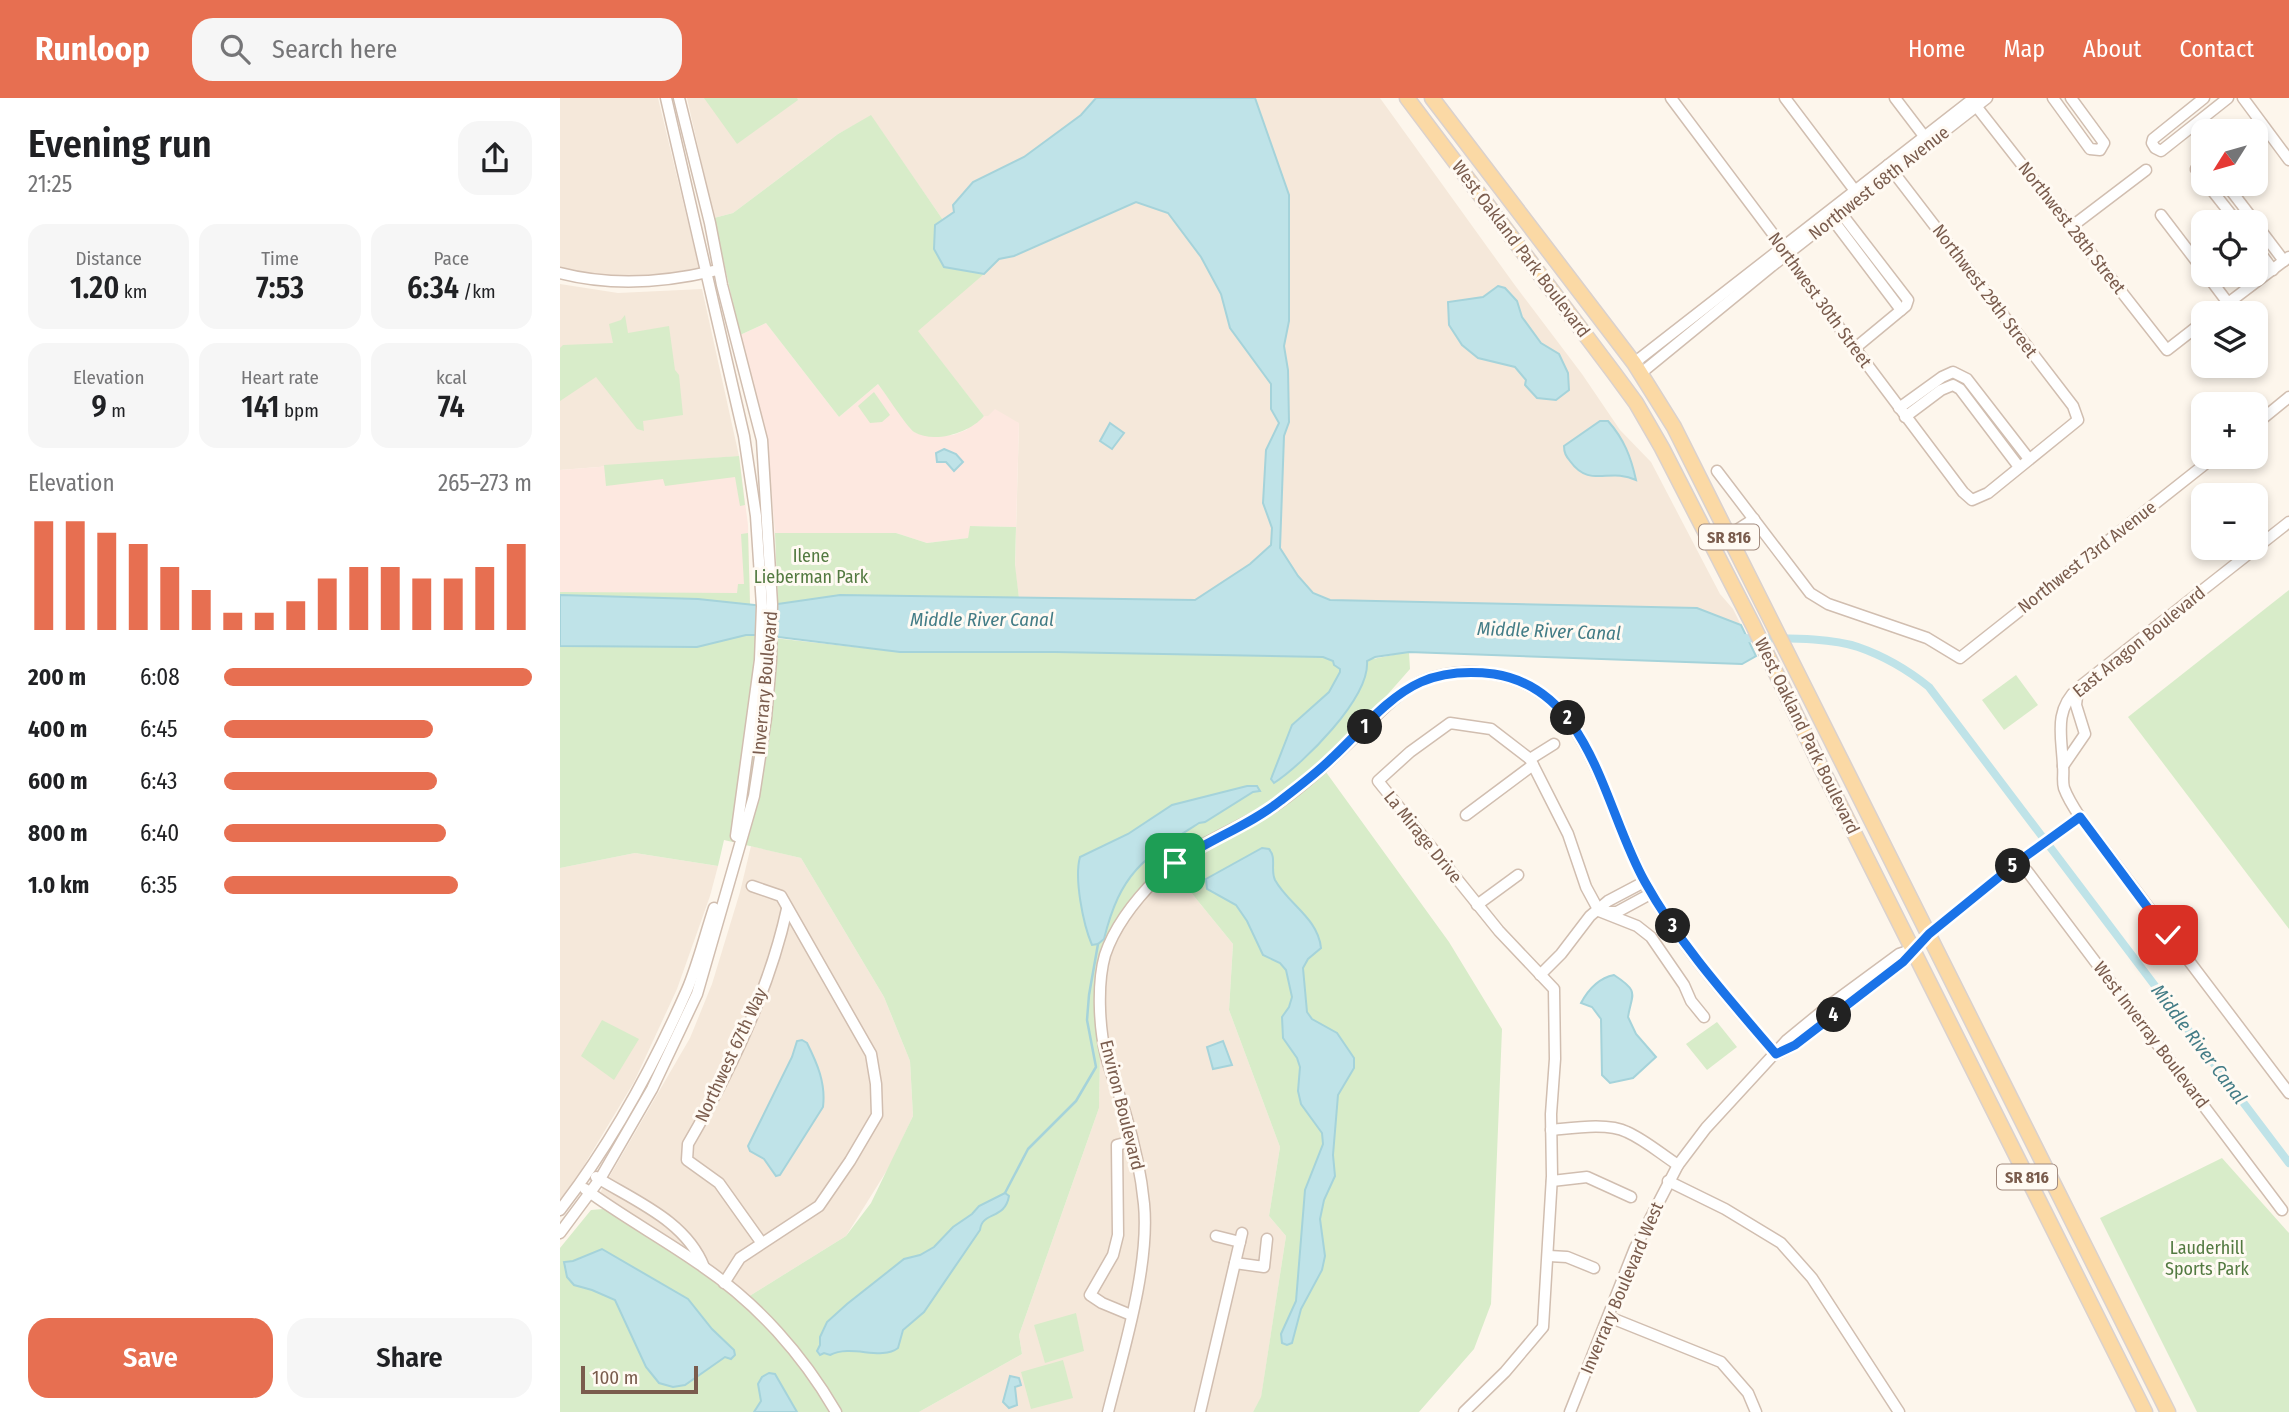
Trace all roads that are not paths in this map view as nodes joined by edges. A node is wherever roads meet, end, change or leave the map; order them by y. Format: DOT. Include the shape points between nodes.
graph roads {
  1 [pos="666,98"];
  2 [pos="679,98"];
  3 [pos="1407,98"];
  4 [pos="1432,98"];
  5 [pos="1671,98"];
  6 [pos="1785,98"];
  7 [pos="1895,98"];
  8 [pos="1987,98"];
  9 [pos="2053,98"];
  10 [pos="2071,98"];
  11 [pos="2228,98"];
  12 [pos="2243,98"];
  13 [pos="2201,100"];
  14 [pos="1975,102"];
  15 [pos="2207,114"];
  16 [pos="2175,122"];
  17 [pos="2184,133"];
  18 [pos="1927,140"];
  19 [pos="2289,160"];
  20 [pos="1891,168"];
  21 [pos="2146,170"];
  22 [pos="1463,172"];
  23 [pos="1491,175"];
  24 [pos="1479,192"];
  25 [pos="1858,194"];
  26 [pos="2216,196"];
  27 [pos="2234,196"];
  28 [pos="1513,204"];
  29 [pos="2227,210"];
  30 [pos="2245,210"];
  31 [pos="2161,215"];
  32 [pos="1837,216"];
  33 [pos="2071,227"];
  34 [pos="2268,238"];
  35 [pos="1784,253"];
  36 [pos="2191,254"];
  37 [pos="2286,259"];
  38 [pos="2268,263"];
  39 [pos="2273,270"];
  40 [pos="713,271"];
  41 [pos="560,273"];
  42 [pos="2231,301"];
  43 [pos="2191,331"];
  44 [pos="1854,349"];
  45 [pos="1637,368"];
  46 [pos="2289,397"];
  47 [pos="1902,412"];
  48 [pos="2268,414"];
  49 [pos="2029,459"];
  50 [pos="2020,467"];
  51 [pos="2199,469"];
  52 [pos="1717,471"];
  53 [pos="1754,519"];
  54 [pos="2289,522"];
  55 [pos="1729,536"];
  56 [pos="767,605"];
  57 [pos="767,638"];
  58 [pos="2078,688"];
  59 [pos="2060,724"];
  60 [pos="1554,744"];
  61 [pos="2078,746"];
  62 [pos="1532,762"];
  63 [pos="1820,765"];
  64 [pos="2063,766"];
  65 [pos="1851,780"];
  66 [pos="1466,816"];
  67 [pos="2080,817"];
  68 [pos="2015,864"];
  69 [pos="1518,875"];
  70 [pos="1644,882"];
  71 [pos="752,886"];
  72 [pos="1652,893"];
  73 [pos="1477,905"];
  74 [pos="787,909"];
  75 [pos="1599,911"];
  76 [pos="1929,934"];
  77 [pos="780,937"];
  78 [pos="805,940"];
  79 [pos="1914,949"];
  80 [pos="1540,975"];
  81 [pos="1704,1017"];
  82 [pos="1776,1054"];
  83 [pos="2289,1093"];
  84 [pos="1997,1115"];
  85 [pos="1550,1130"];
  86 [pos="2028,1132"];
  87 [pos="2007,1136"];
  88 [pos="1132,1141"];
  89 [pos="2038,1152"];
  90 [pos="1678,1165"];
  91 [pos="587,1171"];
  92 [pos="600,1179"];
  93 [pos="1552,1181"];
  94 [pos="1668,1181"];
  95 [pos="579,1185"];
  96 [pos="590,1193"];
  97 [pos="1631,1197"];
  98 [pos="560,1210"];
  99 [pos="2282,1210"];
  100 [pos="560,1233"];
  101 [pos="1216,1236"];
  102 [pos="1267,1239"];
  103 [pos="761,1242"];
  104 [pos="1549,1256"];
  105 [pos="1235,1263"];
  106 [pos="704,1267"];
  107 [pos="1594,1268"];
  108 [pos="724,1283"];
  109 [pos="2084,1290"];
  110 [pos="2115,1305"];
  111 [pos="1131,1315"];
  112 [pos="1609,1317"];
  113 [pos="2102,1325"];
  114 [pos="2129,1335"];
  115 [pos="1472,1409"];
  116 [pos="836,1412"];
  117 [pos="1108,1412"];
  118 [pos="1200,1412"];
  119 [pos="1570,1412"];
  120 [pos="1755,1412"];
  121 [pos="1899,1412"];
  122 [pos="2145,1412"];
  123 [pos="2168,1412"];
  1 -- 40 [label="street, Inverrary Boulevard"];
  2 -- 40 [label="street, Inverrary Boulevard" via="710,223"];
  3 -- 22 [label="main road, West Oakland Park Boulevard / SR 816"];
  4 -- 23 [label="main road, West Oakland Park Boulevard / SR 816"];
  5 -- 35 [label="street, Northwest 30th Street"];
  6 -- 25 [label="street"];
  7 -- 18 [label="street"];
  8 -- 14 [label="street, Northwest 68th Avenue"];
  9 -- 10 [label="street" via="2090,149 2100,150 2104,143"];
  11 -- 15 [label="street"];
  12 -- 19 [label="street"];
  13 -- 15 [label="street"];
  13 -- 16 [label="street"];
  14 -- 18 [label="street, Northwest 68th Avenue"];
  14 -- 33 [label="street, Northwest 28th Street"];
  15 -- 17 [label="street"];
  16 -- 17 [label="street"];
  16 -- 17 [label="street" via="2153,139 2155,148 2161,150"];
  18 -- 20 [label="street, Northwest 68th Avenue"];
  20 -- 25 [label="street, Northwest 68th Avenue"];
  20 -- 49 [label="street, Northwest 29th Street" via="2073,406 2078,420"];
  21 -- 33 [label="street"];
  22 -- 23 [label="main road" via="1483,179"];
  22 -- 24 [label="main road, West Oakland Park Boulevard / SR 816"];
  23 -- 28 [label="main road, West Oakland Park Boulevard / SR 816"];
  24 -- 28 [label="main road"];
  24 -- 63 [label="main road, West Oakland Park Boulevard / SR 816" via="1636,403 1753,625"];
  25 -- 32 [label="street, Northwest 68th Avenue"];
  25 -- 35 [label="street, Northwest 68th Avenue"];
  26 -- 29 [label="street"];
  27 -- 30 [label="street"];
  28 -- 45 [label="main road, West Oakland Park Boulevard / SR 816"];
  31 -- 36 [label="street"];
  32 -- 35 [label="street, Northwest 68th Avenue"];
  32 -- 44 [label="street" via="1901,310"];
  33 -- 43 [label="street, Northwest 28th Street" via="2167,350"];
  34 -- 37 [label="street"];
  35 -- 44 [label="street, Northwest 30th Street"];
  35 -- 45 [label="street, Northwest 68th Avenue"];
  37 -- 39 [label="street"];
  38 -- 39 [label="street"];
  39 -- 42 [label="street"];
  40 -- 41 [label="street" via="646,281 597,281"];
  40 -- 56 [label="street, Inverrary Boulevard" via="744,436"];
  40 -- 56 [label="street, Inverrary Boulevard" via="762,440"];
  44 -- 47 [label="street, Northwest 30th Street"];
  45 -- 55 [label="main road, West Oakland Park Boulevard / SR 816" via="1679,436"];
  46 -- 48 [label="street"];
  47 -- 49 [label="street" via="1953,372 1967,379"];
  47 -- 50 [label="street" via="1953,385"];
  47 -- 50 [label="street, Northwest 30th Street" via="1972,500"];
  49 -- 50 [label="street"];
  51 -- 53 [label="street, Northwest 73rd Avenue" via="1960,658 1927,638 1810,593"];
  52 -- 53 [label="street"];
  53 -- 55 [label="street"];
  54 -- 58 [label="street, East Aragon Boulevard"];
  55 -- 65 [label="main road, West Oakland Park Boulevard / SR 816"];
  56 -- 57 [label="street, Inverrary Boulevard"];
  57 -- 91 [label="street, Inverrary Boulevard" via="736,836 687,989 639,1087"];
  57 -- 92 [label="street, Inverrary Boulevard" via="766,718 754,796 697,994 652,1089"];
  58 -- 59 [label="street, East Aragon Boulevard" via="2065,704"];
  58 -- 61 [label="street" via="2076,705 2085,734"];
  59 -- 61 [label="street" via="2076,723 2080,728"];
  59 -- 64 [label="street, East Aragon Boulevard"];
  60 -- 62 [label="street"];
  61 -- 64 [label="street"];
  62 -- 66 [label="street"];
  62 -- 73 [label="street, La Mirage Drive" via="1491,729 1450,723 1378,781"];
  62 -- 75 [label="street, La Mirage Drive"];
  63 -- 65 [label="main road" via="1831,764"];
  63 -- 79 [label="main road, West Oakland Park Boulevard / SR 816"];
  64 -- 67 [label="street, East Aragon Boulevard" via="2063,785"];
  65 -- 76 [label="main road, West Oakland Park Boulevard / SR 816"];
  67 -- 68 [label="street, Inverrary Boulevard West"];
  67 -- 83 [label="street"];
  68 -- 76 [label="street, Inverrary Boulevard West"];
  68 -- 99 [label="street, West Inverray Boulevard" via="2027,872"];
  69 -- 73 [label="street"];
  70 -- 72 [label="street, Environ Boulevard"];
  70 -- 75 [label="street" via="1608,901"];
  70 -- 88 [label="street, Environ Boulevard" via="1588,753 1562,710 1541,693 1501,676 1447,673 1420,682 1396,697 1275,805 1160,875 1121,921 1105,957 1100,996 1106,1055"];
  71 -- 74 [label="street" via="781,896"];
  72 -- 75 [label="street" via="1617,912"];
  72 -- 82 [label="street, Environ Boulevard" via="1699,965"];
  73 -- 80 [label="street, La Mirage Drive"];
  74 -- 77 [label="street, Northwest 67th Way"];
  74 -- 78 [label="street"];
  75 -- 80 [label="street"];
  75 -- 81 [label="street" via="1637,926 1651,937"];
  76 -- 79 [label="street, Inverrary Boulevard West"];
  76 -- 86 [label="main road, West Oakland Park Boulevard / SR 816"];
  77 -- 78 [label="street"];
  77 -- 103 [label="street, Northwest 67th Way" via="747,1029 688,1144 687,1160 719,1183"];
  78 -- 103 [label="street" via="871,1054 877,1115 819,1206"];
  79 -- 82 [label="street, Inverrary Boulevard West" via="1795,1045"];
  79 -- 84 [label="main road, West Oakland Park Boulevard / SR 816"];
  80 -- 85 [label="street" via="1554,989"];
  82 -- 90 [label="street, Inverrary Boulevard West"];
  84 -- 86 [label="main road" via="2017,1130"];
  84 -- 87 [label="main road, West Oakland Park Boulevard / SR 816"];
  85 -- 90 [label="street" via="1614,1128"];
  85 -- 93 [label="street"];
  86 -- 89 [label="main road, West Oakland Park Boulevard / SR 816"];
  87 -- 89 [label="main road"];
  87 -- 109 [label="main road, West Oakland Park Boulevard / SR 816"];
  88 -- 111 [label="street, Environ Boulevard" via="1144,1209 1143,1252"];
  88 -- 111 [label="street, Environ Boulevard" via="1117,1145 1118,1235 1113,1255 1090,1296"];
  89 -- 110 [label="main road, West Oakland Park Boulevard / SR 816"];
  90 -- 94 [label="street, Inverrary Boulevard West"];
  91 -- 92 [label="street"];
  91 -- 95 [label="street, Inverrary Boulevard"];
  92 -- 96 [label="street, Inverrary Boulevard"];
  92 -- 106 [label="street" via="679,1230 697,1250"];
  93 -- 97 [label="street, Inverrary Boulevard West" via="1587,1178"];
  93 -- 104 [label="street"];
  94 -- 112 [label="street, Inverrary Boulevard West"];
  94 -- 121 [label="street" via="1781,1243 1812,1278"];
  95 -- 96 [label="street"];
  95 -- 98 [label="street, Inverrary Boulevard"];
  96 -- 100 [label="street, Inverrary Boulevard"];
  96 -- 106 [label="street"];
  101 -- 105 [label="street" via="1241,1237"];
  102 -- 105 [label="street" via="1264,1267"];
  103 -- 108 [label="street" via="740,1258"];
  104 -- 107 [label="street, Inverrary Boulevard West"];
  104 -- 115 [label="street" via="1543,1327"];
  105 -- 118 [label="street"];
  106 -- 108 [label="street"];
  108 -- 116 [label="street" via="788,1343"];
  109 -- 110 [label="main road" via="2104,1304"];
  109 -- 113 [label="main road, West Oakland Park Boulevard / SR 816"];
  110 -- 114 [label="main road, West Oakland Park Boulevard / SR 816"];
  111 -- 117 [label="street, Environ Boulevard"];
  112 -- 119 [label="street, Inverrary Boulevard West"];
  112 -- 120 [label="street" via="1721,1362 1748,1393"];
  113 -- 114 [label="main road" via="2118,1326"];
  113 -- 122 [label="main road, West Oakland Park Boulevard / SR 816"];
  114 -- 123 [label="main road, West Oakland Park Boulevard / SR 816"];
}
